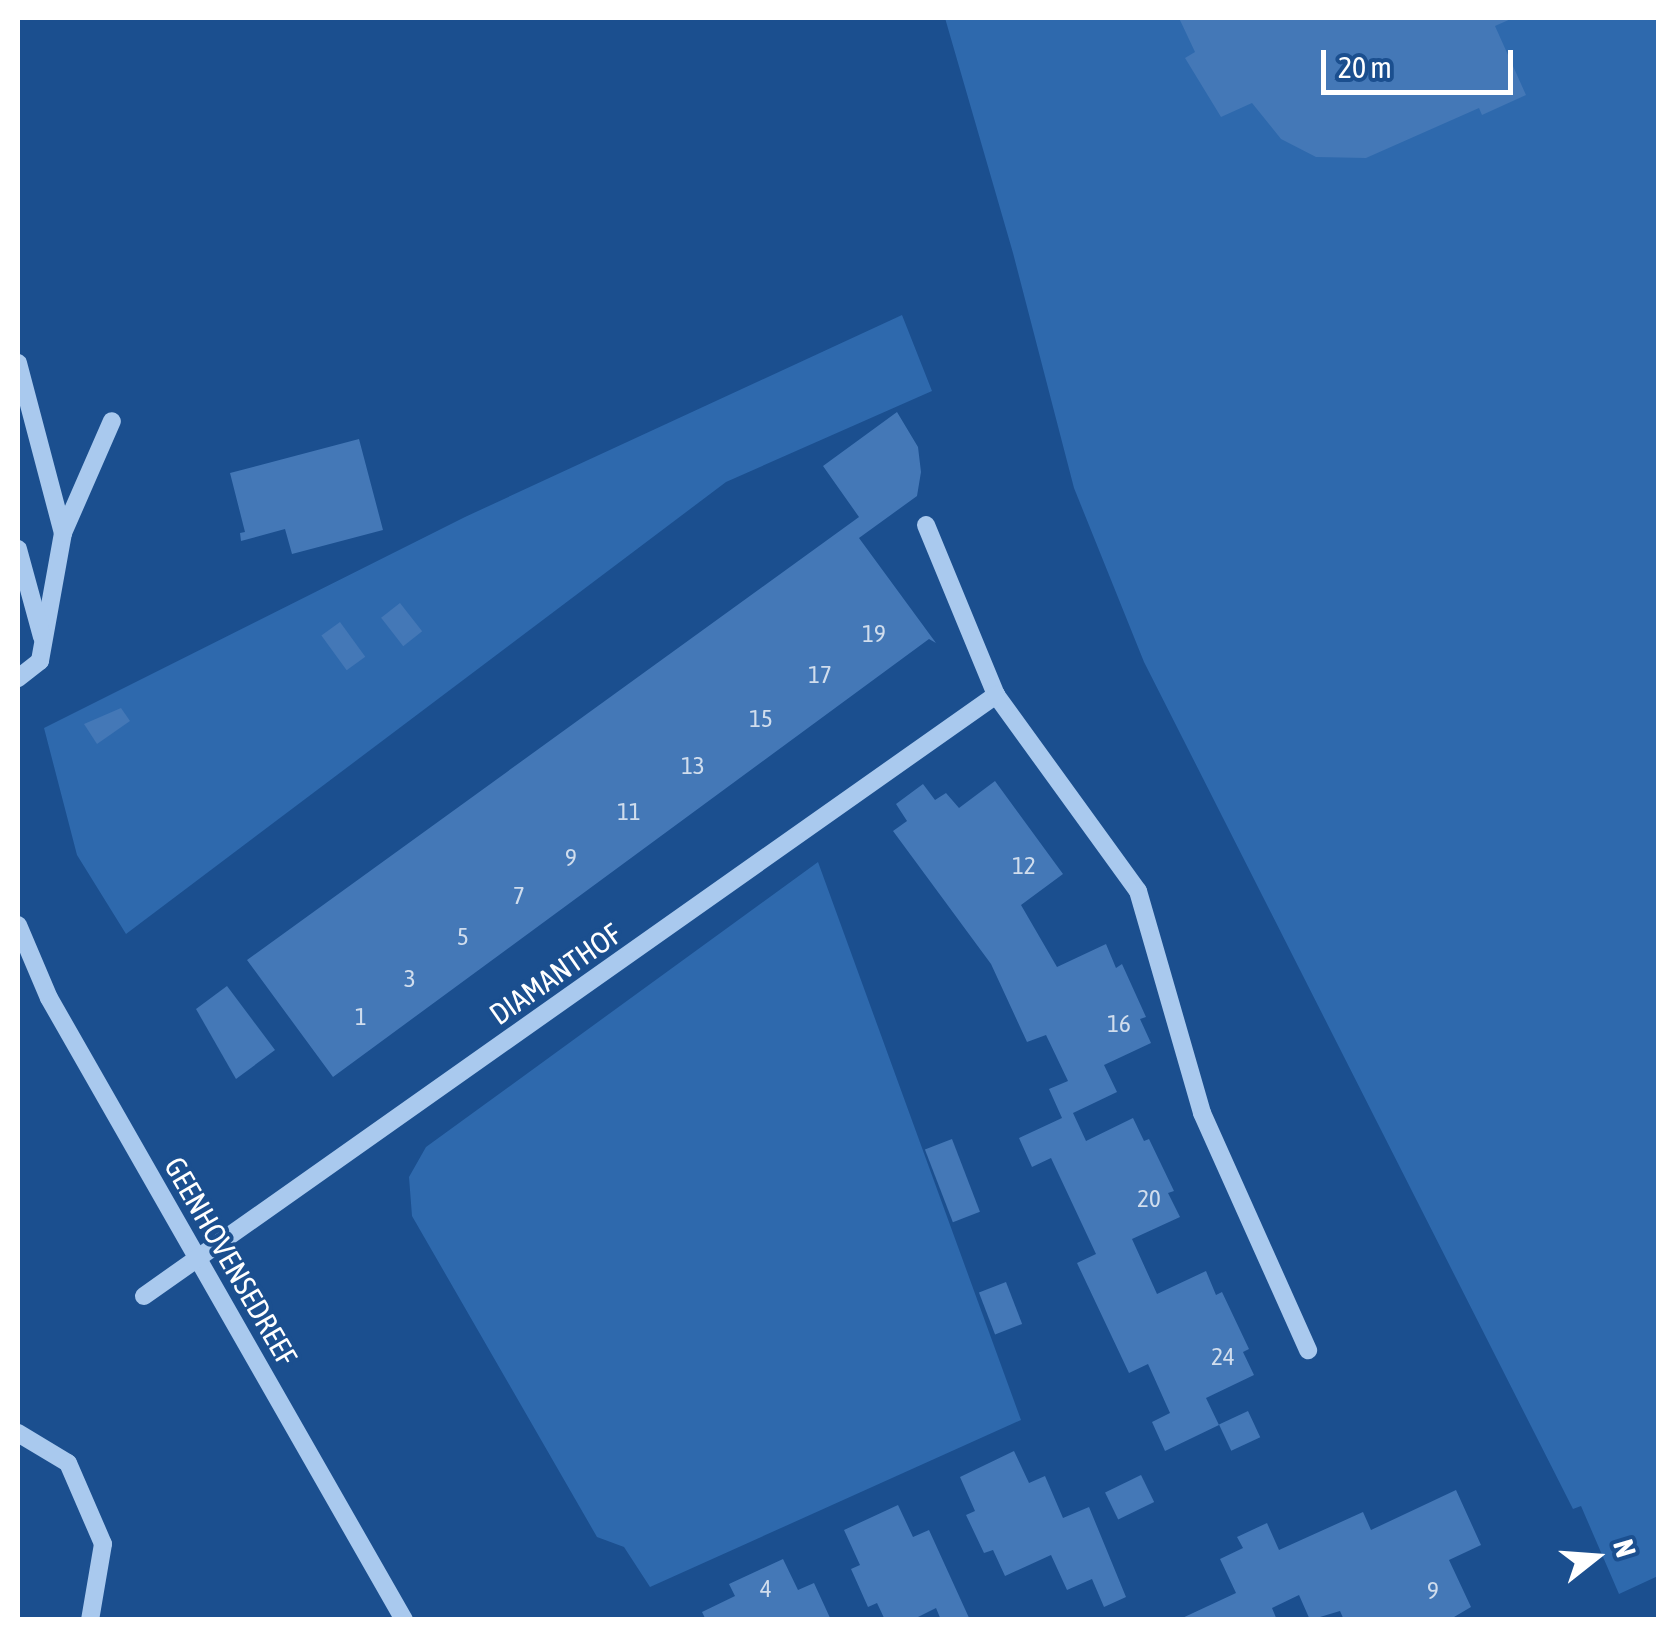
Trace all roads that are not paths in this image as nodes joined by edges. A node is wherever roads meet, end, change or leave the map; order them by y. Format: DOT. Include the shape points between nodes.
graph roads {
  1 [pos="18,363"];
  2 [pos="112,421"];
  3 [pos="926,525"];
  4 [pos="63,534"];
  5 [pos="18,549"];
  6 [pos="43,642"];
  7 [pos="18,678"];
  8 [pos="996,695"];
  9 [pos="18,925"];
  10 [pos="198,1260"];
  11 [pos="144,1296"];
  12 [pos="1308,1350"];
  13 [pos="18,1433"];
  14 [pos="90,1620"];
  15 [pos="404,1620"];
  1 -- 4 [label="street"];
  2 -- 4 [label="street"];
  3 -- 8 [label="street"];
  4 -- 6 [label="street"];
  5 -- 6 [label="street"];
  6 -- 7 [label="street" via="40,660"];
  8 -- 10 [label="street, DIAMANTHOF"];
  8 -- 12 [label="street" via="1138,892 1202,1113"];
  9 -- 10 [label="street, GEENHOVENSEDREEF" via="49,998"];
  10 -- 11 [label="street, DIAMANTHOF"];
  10 -- 15 [label="street, GEENHOVENSEDREEF"];
  13 -- 14 [label="street" via="68,1463 104,1544"];
}
